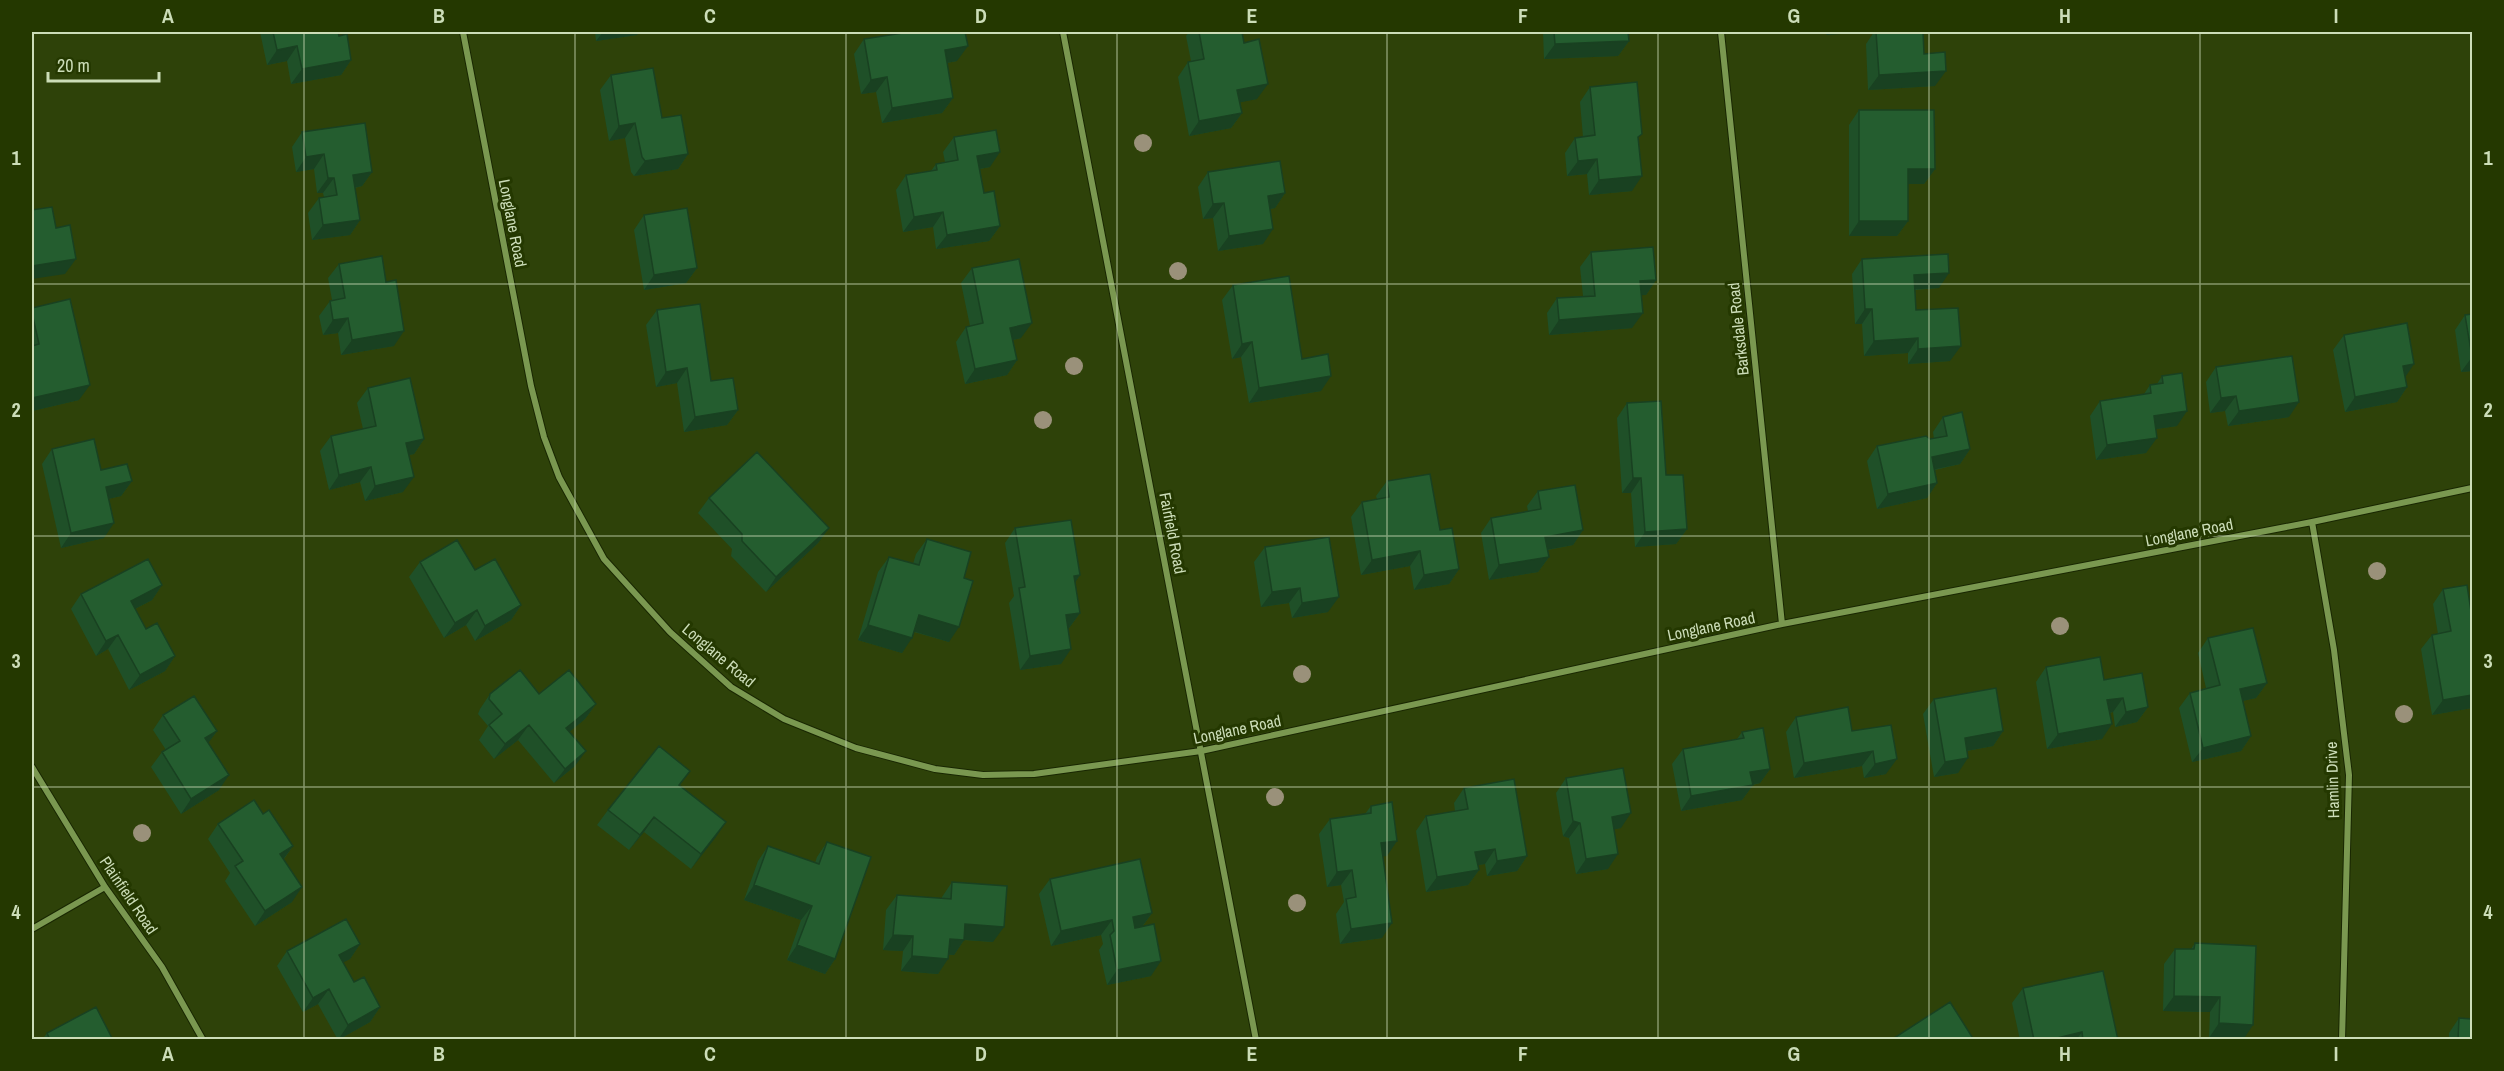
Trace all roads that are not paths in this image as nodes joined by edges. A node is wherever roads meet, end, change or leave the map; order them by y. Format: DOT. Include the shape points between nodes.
graph roads {
  1 [pos="463,32"];
  2 [pos="1063,32"];
  3 [pos="1721,32"];
  4 [pos="2472,488"];
  5 [pos="2312,522"];
  6 [pos="1782,624"];
  7 [pos="1201,751"];
  8 [pos="32,767"];
  9 [pos="105,886"];
  10 [pos="32,929"];
  11 [pos="203,1040"];
  12 [pos="1256,1040"];
  13 [pos="2342,1040"];
  1 -- 7 [label="street, Longlane Road" via="544,436 559,477 604,559 670,632 731,687 784,719 856,748 935,769 983,775 1034,774"];
  2 -- 7 [label="street, Fairfield Road"];
  3 -- 6 [label="street, Barksdale Road"];
  4 -- 5 [label="street, Longlane Road"];
  5 -- 6 [label="street, Longlane Road"];
  5 -- 13 [label="street, Hamlin Drive" via="2334,650 2349,775"];
  6 -- 7 [label="street, Longlane Road"];
  7 -- 12 [label="street, Fairfield Road"];
  8 -- 9 [label="street, Plainfield Road"];
  9 -- 10 [label="street"];
  9 -- 11 [label="street, Plainfield Road" via="162,967"];
}
